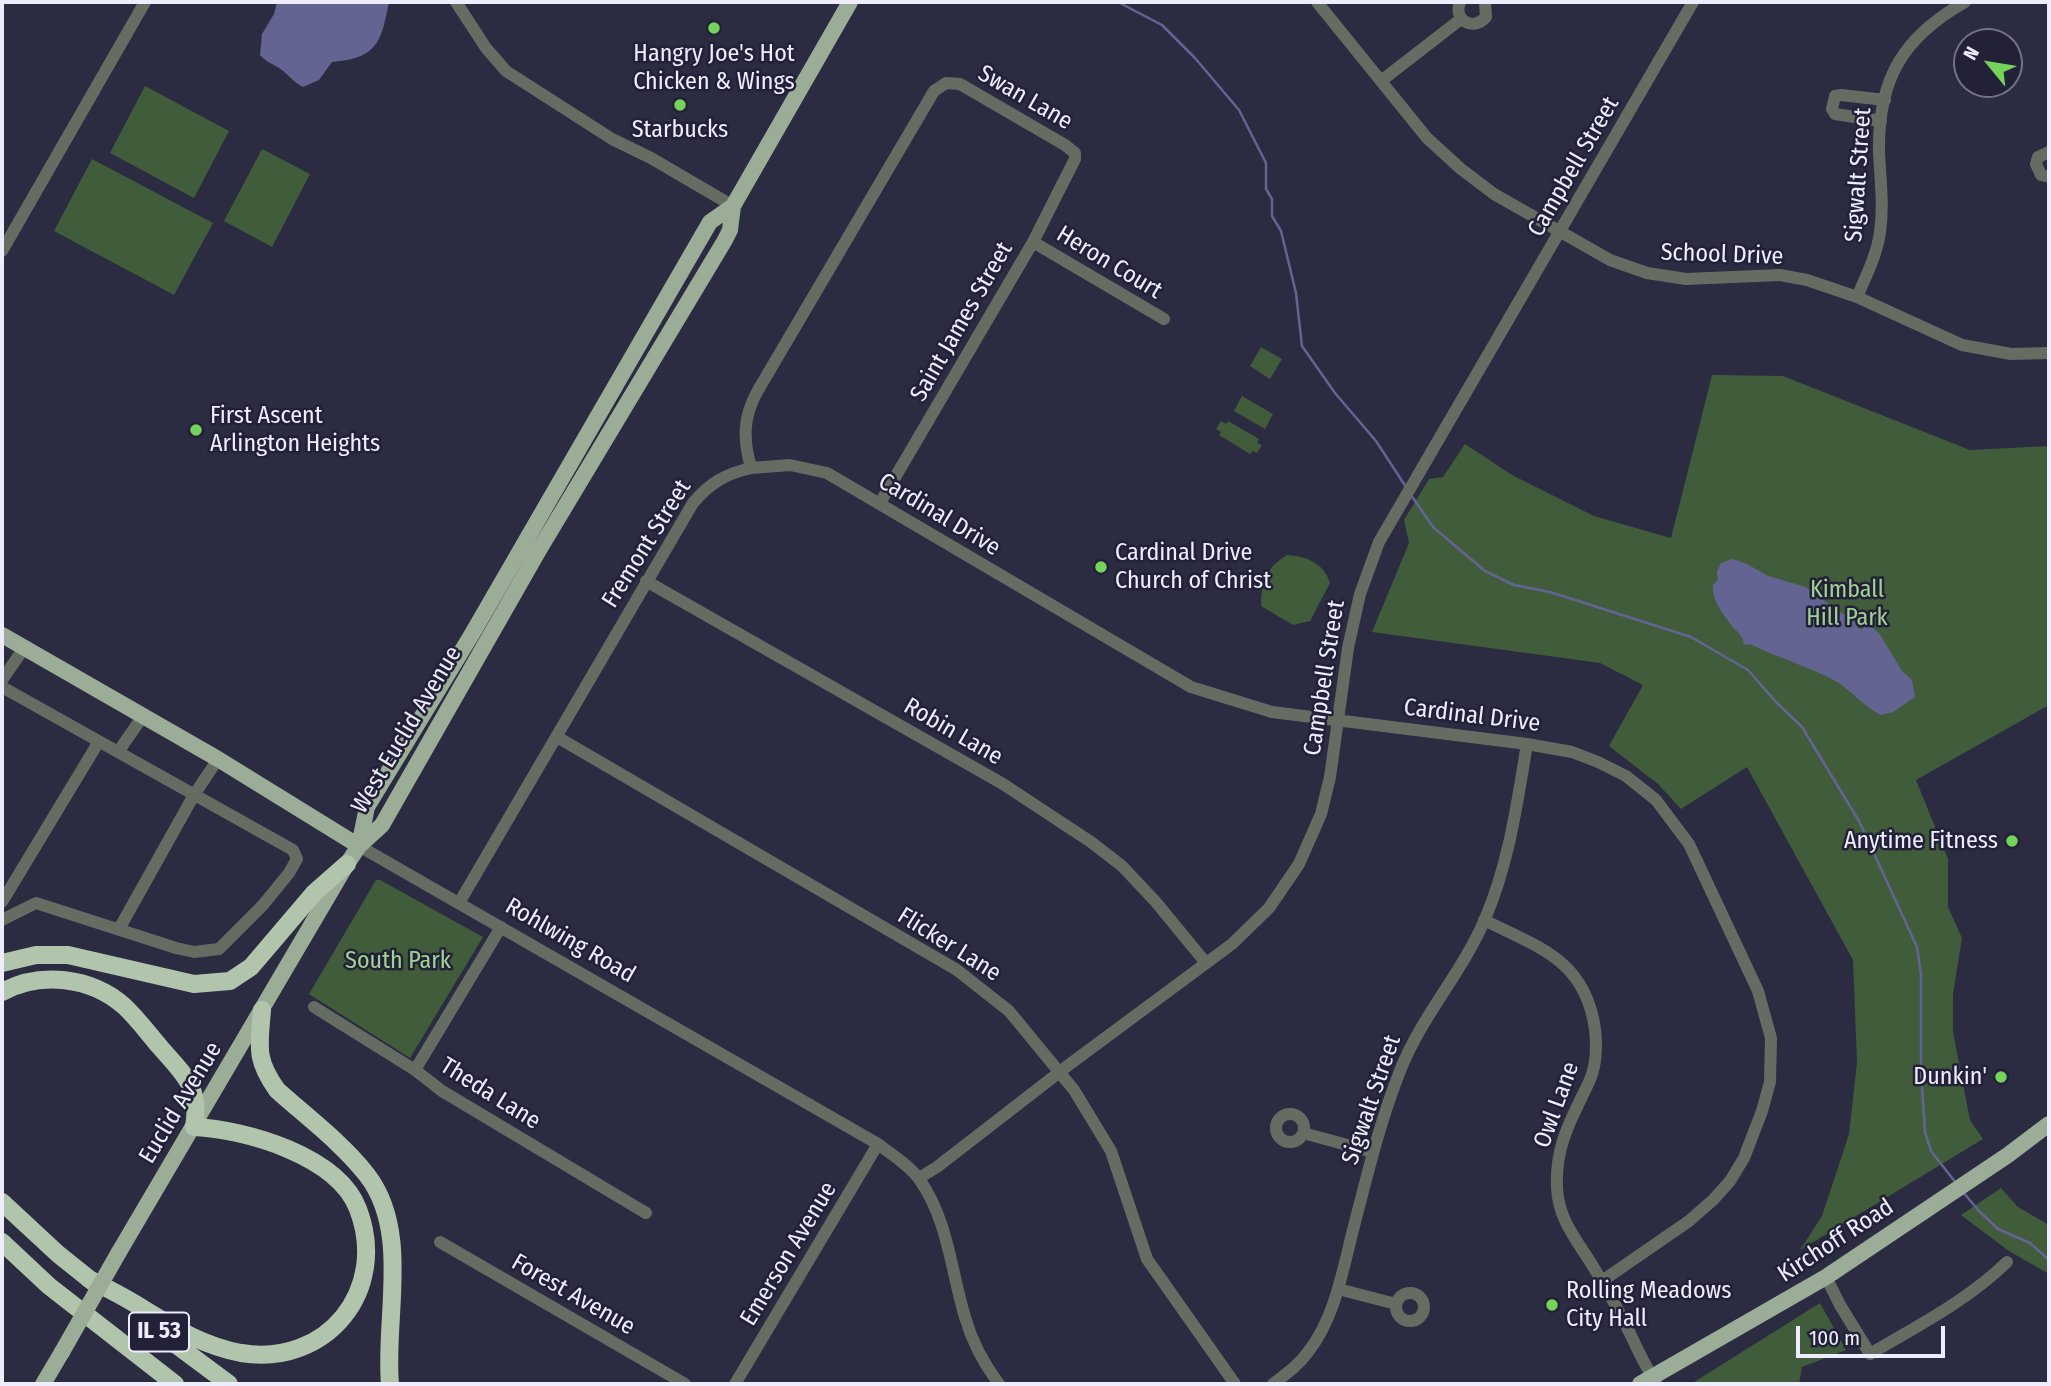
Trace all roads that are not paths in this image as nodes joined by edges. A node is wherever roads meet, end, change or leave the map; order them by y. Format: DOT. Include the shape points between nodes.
graph roads {
  1 [pos="145,2"];
  2 [pos="456,2"];
  3 [pos="850,2"];
  4 [pos="1317,2"];
  5 [pos="1460,2"];
  6 [pos="1485,2"];
  7 [pos="1693,2"];
  8 [pos="1965,2"];
  9 [pos="1461,19"];
  10 [pos="1381,81"];
  11 [pos="1885,100"];
  12 [pos="1881,121"];
  13 [pos="2049,152"];
  14 [pos="1075,159"];
  15 [pos="2049,177"];
  16 [pos="733,206"];
  17 [pos="1561,233"];
  18 [pos="1033,242"];
  19 [pos="2,251"];
  20 [pos="1857,298"];
  21 [pos="1164,319"];
  22 [pos="2049,353"];
  23 [pos="751,468"];
  24 [pos="880,503"];
  25 [pos="646,581"];
  26 [pos="2,635"];
  27 [pos="24,648"];
  28 [pos="2,680"];
  29 [pos="2,687"];
  30 [pos="144,716"];
  31 [pos="1337,720"];
  32 [pos="557,737"];
  33 [pos="99,743"];
  34 [pos="1527,744"];
  35 [pos="118,752"];
  36 [pos="218,759"];
  37 [pos="194,795"];
  38 [pos="359,846"];
  39 [pos="347,864"];
  40 [pos="2,902"];
  41 [pos="459,903"];
  42 [pos="2,920"];
  43 [pos="1484,920"];
  44 [pos="501,927"];
  45 [pos="119,929"];
  46 [pos="2,963"];
  47 [pos="1206,963"];
  48 [pos="2,992"];
  49 [pos="314,1007"];
  50 [pos="262,1010"];
  51 [pos="415,1070"];
  52 [pos="1060,1072"];
  53 [pos="2049,1124"];
  54 [pos="194,1127"];
  55 [pos="1303,1133"];
  56 [pos="878,1144"];
  57 [pos="1373,1152"];
  58 [pos="919,1178"];
  59 [pos="2,1191"];
  60 [pos="2,1202"];
  61 [pos="646,1213"];
  62 [pos="2,1242"];
  63 [pos="440,1242"];
  64 [pos="58,1254"];
  65 [pos="2,1259"];
  66 [pos="2007,1262"];
  67 [pos="1826,1277"];
  68 [pos="89,1279"];
  69 [pos="1602,1281"];
  70 [pos="49,1286"];
  71 [pos="1338,1289"];
  72 [pos="1396,1304"];
  73 [pos="141,1358"];
  74 [pos="1650,1382"];
  75 [pos="43,1384"];
  76 [pos="167,1384"];
  77 [pos="175,1384"];
  78 [pos="229,1384"];
  79 [pos="390,1384"];
  80 [pos="685,1384"];
  81 [pos="735,1384"];
  82 [pos="999,1384"];
  83 [pos="1235,1384"];
  84 [pos="1273,1384"];
  1 -- 19 [label="street"];
  2 -- 16 [label="street" via="506,71 612,139"];
  3 -- 16 [label="main road, West Euclid Avenue"];
  4 -- 10 [label="street, School Drive"];
  5 -- 9 [label="street"];
  6 -- 9 [label="street" via="1487,12 1482,21 1472,24"];
  7 -- 17 [label="street, Campbell Street"];
  8 -- 11 [label="street, Sigwalt Street" via="1925,27 1911,42 1894,71"];
  9 -- 10 [label="street"];
  10 -- 17 [label="street, School Drive" via="1427,138 1461,169"];
  11 -- 12 [label="street, Sigwalt Street"];
  11 -- 12 [label="street" via="1841,94 1832,103 1835,114"];
  12 -- 20 [label="street, Sigwalt Street" via="1880,232"];
  13 -- 15 [label="street" via="2038,157 2036,164 2040,174"];
  14 -- 18 [label="street, Saint James Street"];
  14 -- 23 [label="street, Swan Lane" via="1065,145 960,85 946,83 934,91 752,402 744,434"];
  16 -- 38 [label="main road, West Euclid Avenue" via="710,222 472,635 367,807"];
  17 -- 20 [label="street, School Drive" via="1610,260 1647,273 1686,279 1780,275"];
  17 -- 31 [label="street, Campbell Street" via="1379,541 1360,594"];
  18 -- 21 [label="street, Heron Court"];
  18 -- 24 [label="street, Saint James Street"];
  20 -- 22 [label="street, School Drive" via="1962,345 2011,354"];
  23 -- 24 [label="street, Cardinal Drive" via="790,465 827,474"];
  23 -- 25 [label="street, Fremont Street" via="707,486"];
  24 -- 31 [label="street, Cardinal Drive" via="1191,687 1272,712"];
  25 -- 32 [label="street, Fremont Street"];
  25 -- 47 [label="street, Robin Lane" via="1003,784 1091,842 1122,866"];
  26 -- 27 [label="main road, Rohlwing Road"];
  27 -- 28 [label="street"];
  27 -- 30 [label="main road, Rohlwing Road"];
  29 -- 33 [label="street"];
  30 -- 35 [label="street"];
  30 -- 36 [label="main road, Rohlwing Road"];
  31 -- 34 [label="street, Cardinal Drive"];
  31 -- 47 [label="street, Campbell Street" via="1324,802 1299,864 1269,908"];
  32 -- 41 [label="street, Fremont Street"];
  32 -- 52 [label="street, Flicker Lane" via="967,976 1009,1011"];
  33 -- 35 [label="street"];
  33 -- 40 [label="street"];
  34 -- 43 [label="street, Sigwalt Street" via="1506,862"];
  34 -- 69 [label="street, Cardinal Drive" via="1598,762 1626,776 1656,800 1700,865 1749,967 1771,1038 1770,1082 1762,1111 1730,1181 1689,1221"];
  35 -- 37 [label="street"];
  36 -- 37 [label="street"];
  36 -- 38 [label="main road, Rohlwing Road"];
  37 -- 45 [label="street"];
  37 -- 45 [label="street" via="293,850 297,859 263,905 219,949 194,952"];
  38 -- 39 [label="main road, Euclid Avenue"];
  38 -- 41 [label="street, Rohlwing Road"];
  39 -- 46 [label="highway" via="314,893 251,967 230,981 194,984 68,955 36,955"];
  39 -- 50 [label="main road, Euclid Avenue"];
  41 -- 44 [label="street, Rohlwing Road"];
  42 -- 45 [label="street" via="36,903"];
  43 -- 57 [label="street, Sigwalt Street" via="1405,1057"];
  43 -- 69 [label="street, Owl Lane" via="1569,967 1589,1003 1597,1045 1595,1061 1562,1139 1557,1188 1566,1226"];
  44 -- 51 [label="street"];
  44 -- 56 [label="street, Rohlwing Road"];
  47 -- 52 [label="street, Campbell Street"];
  48 -- 54 [label="highway" via="26,982 63,980 96,988 114,999 189,1080 196,1096"];
  49 -- 51 [label="street, Theda Lane"];
  50 -- 54 [label="main road, Euclid Avenue"];
  50 -- 79 [label="highway" via="259,1049 269,1079 356,1162 377,1190 388,1219 392,1257"];
  51 -- 61 [label="street, Theda Lane" via="442,1091"];
  52 -- 58 [label="street, Campbell Street"];
  52 -- 83 [label="street, Flicker Lane" via="1111,1151 1147,1259"];
  53 -- 67 [label="main road, Kirchoff Road"];
  54 -- 68 [label="highway" via="233,1132 308,1158 344,1188 358,1208 365,1239 364,1275 355,1302 313,1343 280,1354 244,1353 192,1338"];
  54 -- 75 [label="main road, Euclid Avenue, bridge"];
  55 -- 57 [label="street"];
  56 -- 58 [label="street, Rohlwing Road"];
  56 -- 81 [label="street, Emerson Avenue"];
  57 -- 71 [label="street, Sigwalt Street"];
  58 -- 82 [label="street, Rohlwing Road" via="936,1208 973,1340"];
  59 -- 64 [label="highway"];
  60 -- 64 [label="highway, IL 53"];
  62 -- 70 [label="highway, IL 53"];
  63 -- 80 [label="street, Forest Avenue"];
  64 -- 68 [label="highway, IL 53"];
  65 -- 70 [label="highway"];
  66 -- 67 [label="street" via="1949,1308 1870,1354"];
  67 -- 74 [label="main road, Kirchoff Road"];
  68 -- 78 [label="highway, IL 53"];
  69 -- 74 [label="street, Owl Lane"];
  70 -- 73 [label="highway, IL 53"];
  71 -- 72 [label="street"];
  71 -- 84 [label="street, Sigwalt Street" via="1310,1350"];
  73 -- 76 [label="highway"];
  73 -- 77 [label="highway, IL 53"];
}
